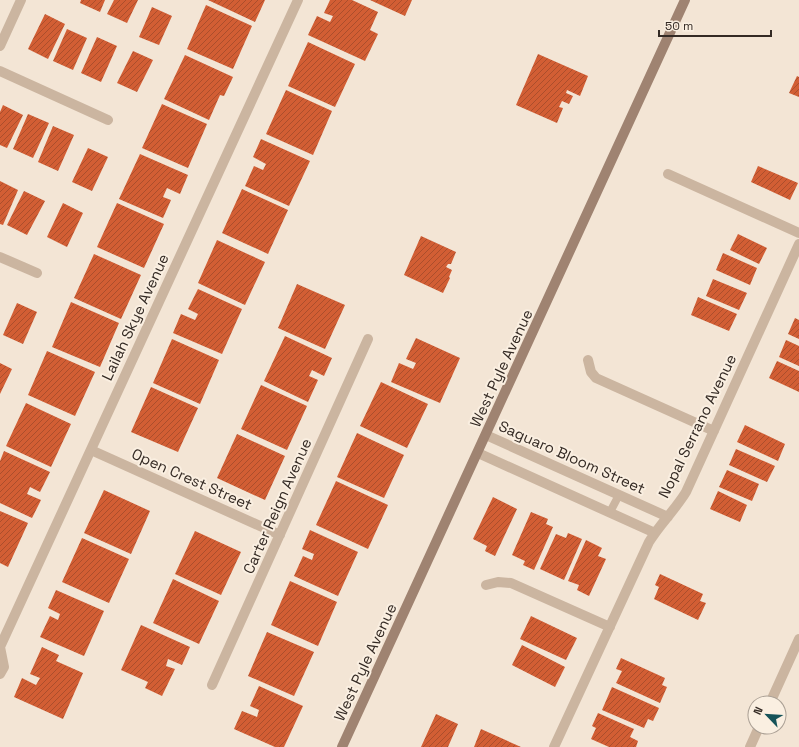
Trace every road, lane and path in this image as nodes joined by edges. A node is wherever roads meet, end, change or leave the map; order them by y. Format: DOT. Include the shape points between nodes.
graph roads {
  1 [pos="21,0"];
  2 [pos="298,0"];
  3 [pos="685,0"];
  4 [pos="0,46"];
  5 [pos="0,71"];
  6 [pos="108,120"];
  7 [pos="668,174"];
  8 [pos="799,233"];
  9 [pos="799,244"];
  10 [pos="0,257"];
  11 [pos="37,273"];
  12 [pos="368,339"];
  13 [pos="588,360"];
  14 [pos="714,431"];
  15 [pos="486,435"];
  16 [pos="91,450"];
  17 [pos="478,453"];
  18 [pos="619,495"];
  19 [pos="610,512"];
  20 [pos="668,517"];
  21 [pos="655,532"];
  22 [pos="280,535"];
  23 [pos="486,585"];
  24 [pos="610,627"];
  25 [pos="799,639"];
  26 [pos="0,647"];
  27 [pos="0,674"];
  28 [pos="212,685"];
  29 [pos="774,695"];
  30 [pos="755,735"];
  31 [pos="342,747"];
  32 [pos="554,747"];
  33 [pos="750,747"];
  1 -- 4 [label="street"];
  2 -- 16 [label="street, Lailah Skye Avenue"];
  3 -- 15 [label="street, West Pyle Avenue"];
  5 -- 6 [label="street"];
  7 -- 8 [label="street"];
  9 -- 14 [label="street, Nopal Serrano Avenue"];
  10 -- 11 [label="street"];
  12 -- 22 [label="street, Carter Reign Avenue"];
  13 -- 14 [label="street" via="590,372 596,378"];
  14 -- 20 [label="street, Nopal Serrano Avenue" via="686,492"];
  15 -- 17 [label="street, West Pyle Avenue"];
  15 -- 18 [label="street, Saguaro Bloom Street"];
  16 -- 22 [label="street, Open Crest Street"];
  16 -- 26 [label="street, Lailah Skye Avenue"];
  17 -- 19 [label="street"];
  17 -- 31 [label="street, West Pyle Avenue"];
  18 -- 19 [label="lane"];
  18 -- 20 [label="street, Saguaro Bloom Street"];
  19 -- 21 [label="street"];
  20 -- 21 [label="street, Nopal Serrano Avenue"];
  21 -- 24 [label="street, Nopal Serrano Avenue"];
  22 -- 28 [label="street, Carter Reign Avenue"];
  23 -- 24 [label="street" via="498,582 511,583"];
  24 -- 32 [label="street, Nopal Serrano Avenue"];
  25 -- 29 [label="street"];
  26 -- 27 [label="street, Lailah Skye Avenue" via="4,667"];
  30 -- 33 [label="street"];
}
